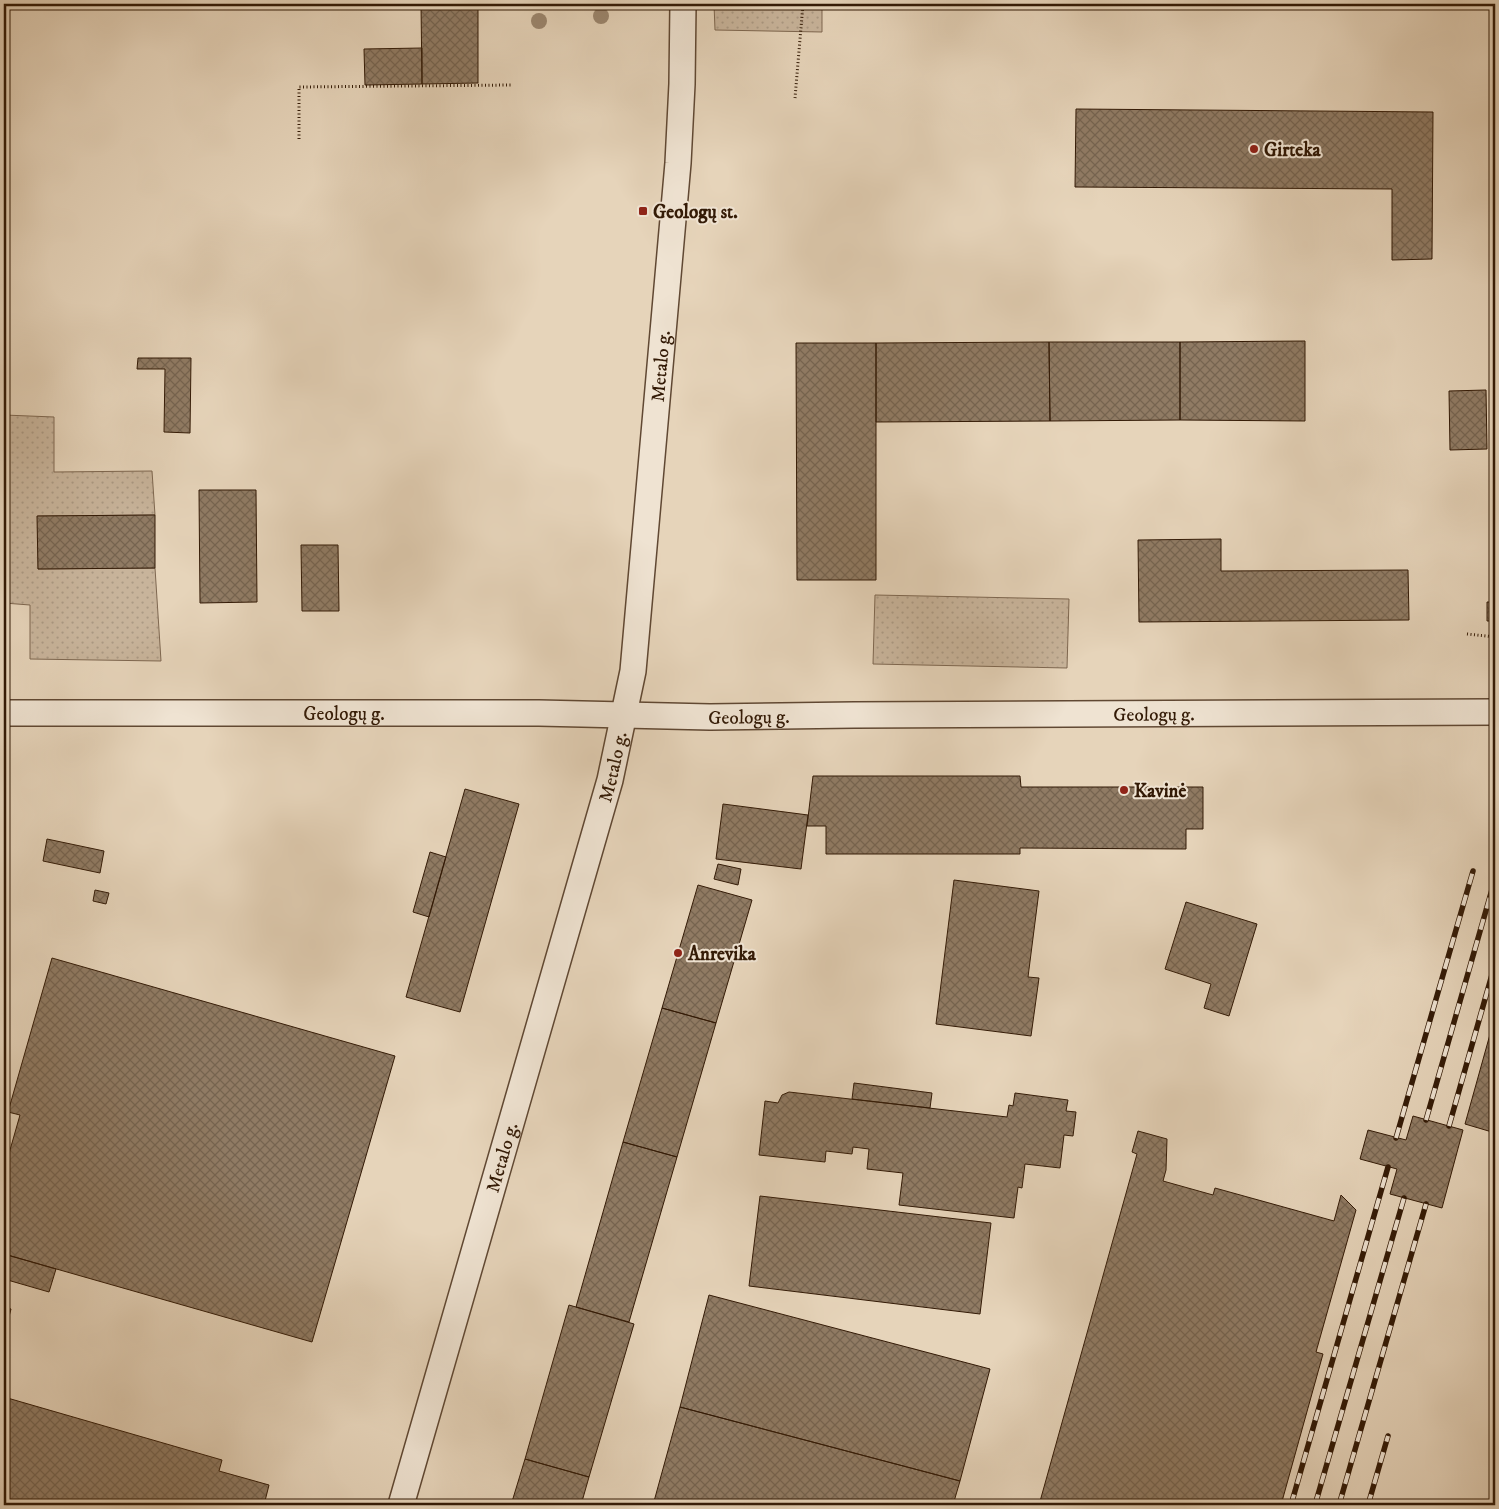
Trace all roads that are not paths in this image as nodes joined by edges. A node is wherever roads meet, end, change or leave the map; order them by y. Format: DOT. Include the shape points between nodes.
graph roads {
  1 [pos="683,4"];
  2 [pos="1495,712"];
  3 [pos="4,713"];
  4 [pos="624,716"];
  5 [pos="401,1505"];
  1 -- 4 [label="street, Metalo g." via="678,163 633,671"];
  2 -- 4 [label="street, Geologų g."];
  3 -- 4 [label="street, Geologų g." via="539,713"];
  4 -- 5 [label="street, Metalo g." via="610,780"];
}
